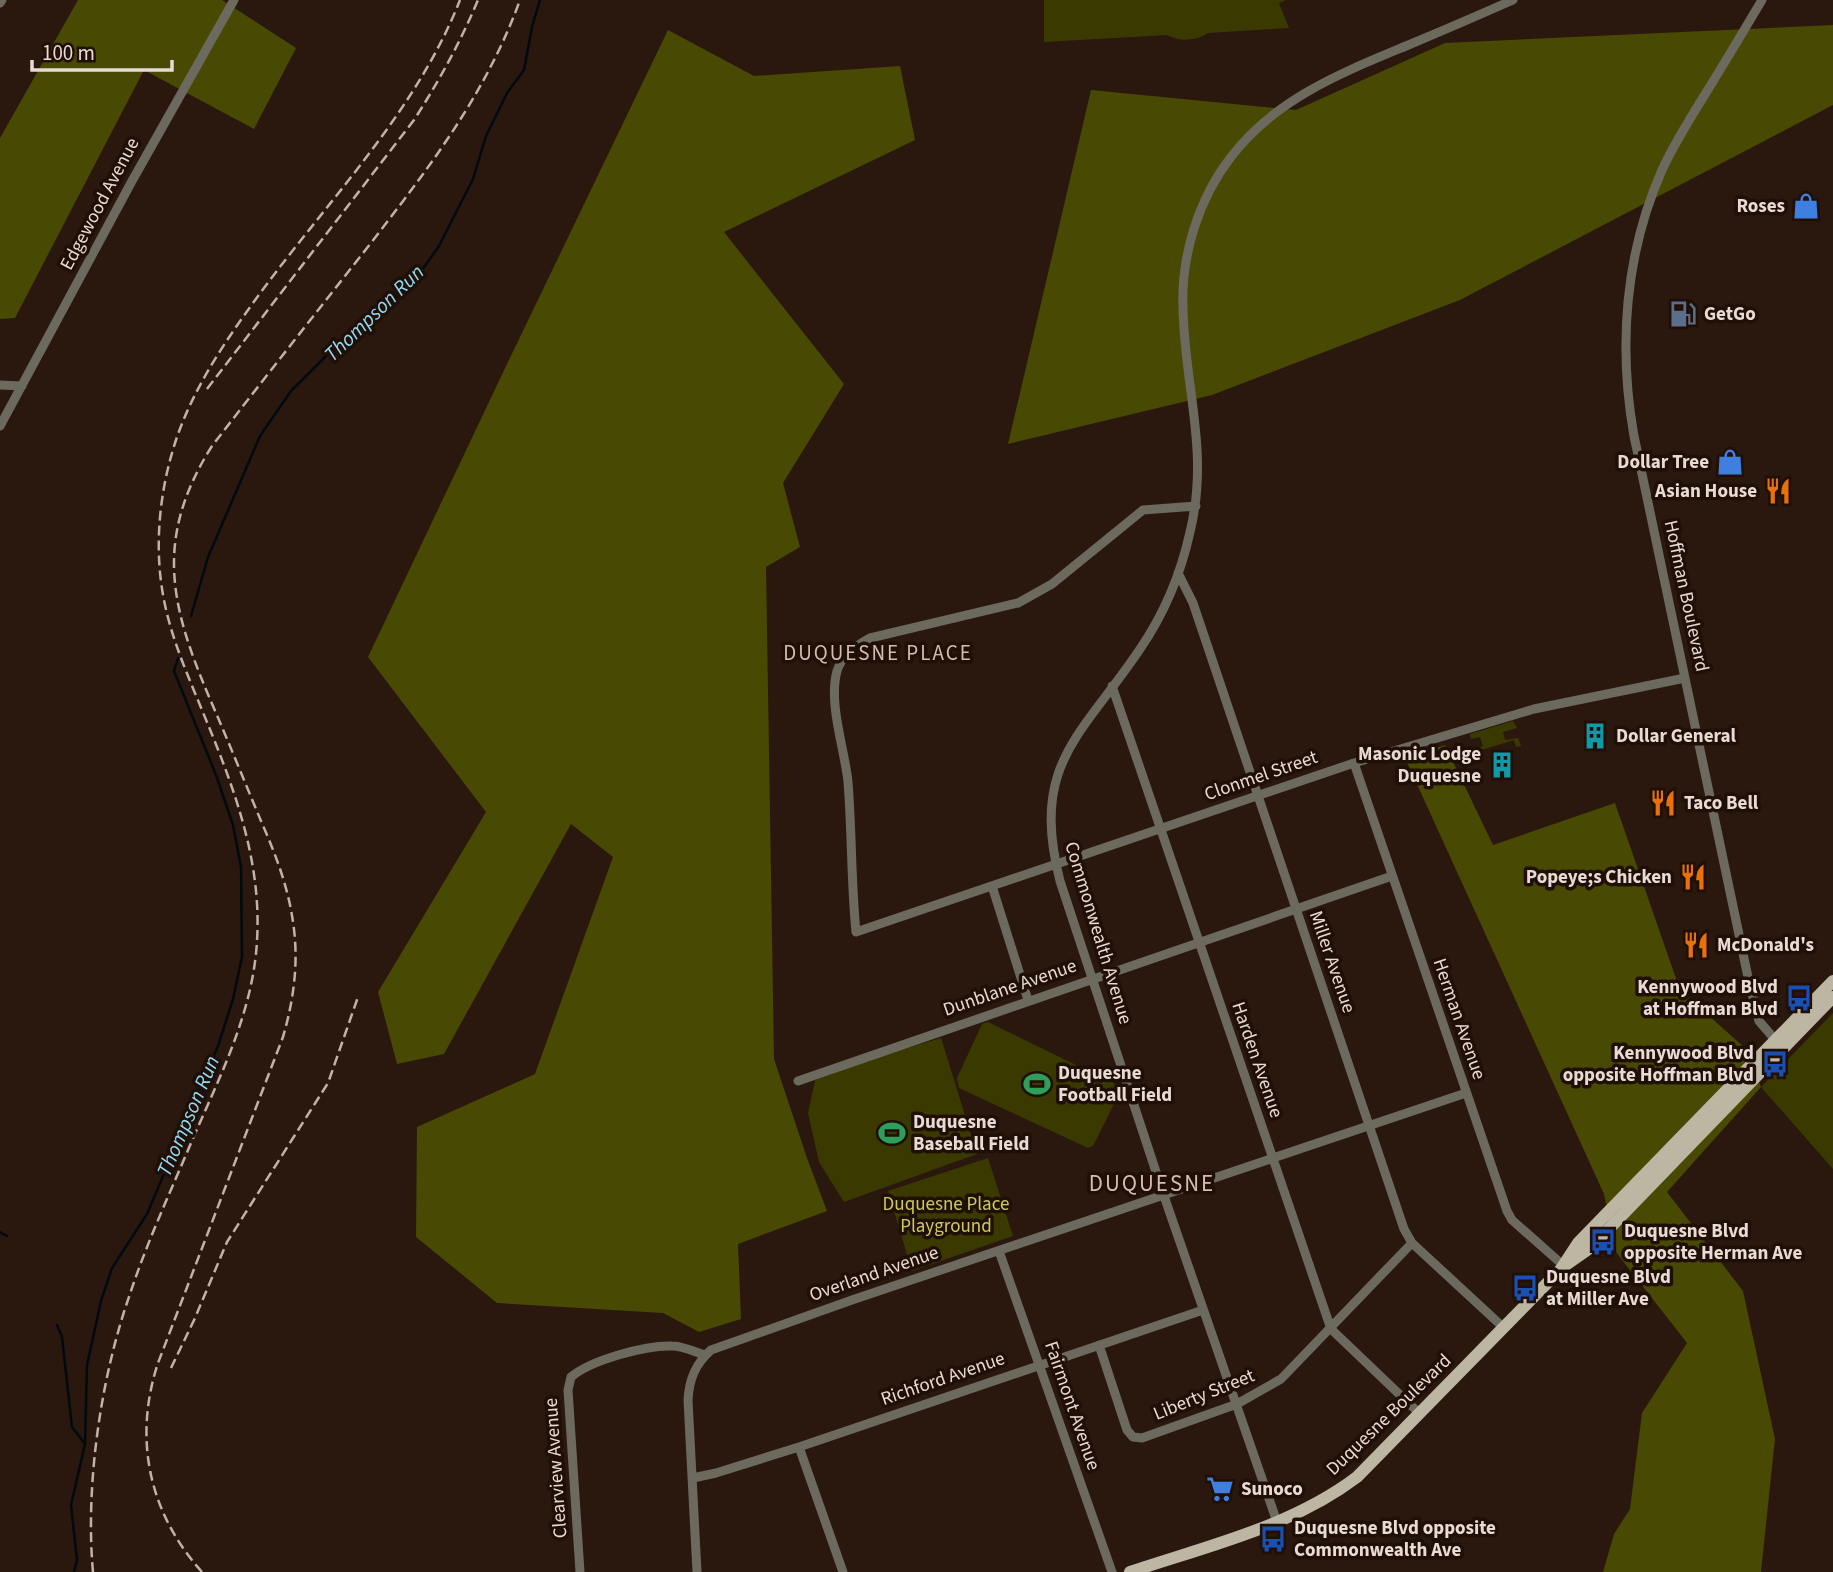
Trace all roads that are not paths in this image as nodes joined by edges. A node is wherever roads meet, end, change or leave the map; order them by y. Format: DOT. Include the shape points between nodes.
graph roads {
  1 [pos="234,0"];
  2 [pos="1513,0"];
  3 [pos="1762,0"];
  4 [pos="0,385"];
  5 [pos="22,386"];
  6 [pos="0,426"];
  7 [pos="1196,506"];
  8 [pos="1178,573"];
  9 [pos="1685,678"];
  10 [pos="1112,686"];
  11 [pos="1354,763"];
  12 [pos="1257,796"];
  13 [pos="1161,829"];
  14 [pos="1056,865"];
  15 [pos="1392,876"];
  16 [pos="992,886"];
  17 [pos="1296,909"];
  18 [pos="1199,942"];
  19 [pos="1093,979"];
  20 [pos="1833,981"];
  21 [pos="1833,997"];
  22 [pos="1028,1000"];
  23 [pos="1779,1044"];
  24 [pos="798,1081"];
  25 [pos="1466,1093"];
  26 [pos="1370,1125"];
  27 [pos="1272,1160"];
  28 [pos="1164,1196"];
  29 [pos="1412,1243"];
  30 [pos="999,1251"];
  31 [pos="1564,1266"];
  32 [pos="1203,1310"];
  33 [pos="1504,1328"];
  34 [pos="1331,1329"];
  35 [pos="1098,1345"];
  36 [pos="705,1355"];
  37 [pos="1040,1364"];
  38 [pos="1237,1405"];
  39 [pos="1420,1413"];
  40 [pos="799,1447"];
  41 [pos="693,1478"];
  42 [pos="1277,1522"];
  43 [pos="580,1572"];
  44 [pos="698,1572"];
  45 [pos="843,1572"];
  46 [pos="1111,1572"];
  47 [pos="1130,1572"];
  1 -- 5 [label="street, Edgewood Avenue"];
  2 -- 7 [label="street, Commonwealth Avenue" via="1301,94 1258,126 1220,172 1199,216 1184,280 1184,331 1198,434"];
  3 -- 9 [label="street, Hoffman Boulevard" via="1662,169 1640,232 1626,307 1630,413"];
  4 -- 5 [label="street"];
  5 -- 6 [label="street, Edgewood Avenue"];
  7 -- 8 [label="street, Commonwealth Avenue"];
  7 -- 16 [label="street, Clonmel Street" via="1143,510 1052,584 1018,603 870,638 838,667 835,690 848,782 856,932"];
  8 -- 10 [label="street, Commonwealth Avenue" via="1152,630"];
  8 -- 12 [label="street, Miller Avenue" via="1193,603"];
  9 -- 11 [label="street, Clonmel Street" via="1534,709"];
  9 -- 23 [label="street, Hoffman Boulevard" via="1756,1012 1764,1030"];
  10 -- 13 [label="street, Harden Avenue"];
  10 -- 14 [label="street, Commonwealth Avenue" via="1078,731 1058,772 1050,814"];
  11 -- 12 [label="street, Clonmel Street"];
  11 -- 15 [label="street, Herman Avenue"];
  12 -- 13 [label="street, Clonmel Street"];
  12 -- 17 [label="street, Miller Avenue"];
  13 -- 14 [label="street, Clonmel Street"];
  13 -- 18 [label="street, Harden Avenue"];
  14 -- 16 [label="street, Clonmel Street"];
  14 -- 19 [label="street, Commonwealth Avenue"];
  15 -- 17 [label="street, Dunblane Avenue"];
  15 -- 25 [label="street, Herman Avenue"];
  16 -- 22 [label="street"];
  17 -- 18 [label="street, Dunblane Avenue"];
  17 -- 26 [label="street, Miller Avenue"];
  18 -- 19 [label="street, Dunblane Avenue"];
  18 -- 27 [label="street, Harden Avenue"];
  19 -- 22 [label="street, Dunblane Avenue"];
  19 -- 28 [label="street, Commonwealth Avenue"];
  20 -- 23 [label="main road"];
  21 -- 23 [label="main road"];
  22 -- 24 [label="street, Dunblane Avenue"];
  23 -- 31 [label="main road, Duquesne Boulevard" via="1594,1234 1587,1251"];
  25 -- 26 [label="street, Overland Avenue"];
  25 -- 31 [label="street, Herman Avenue" via="1512,1220"];
  26 -- 27 [label="street, Overland Avenue"];
  26 -- 29 [label="street, Miller Avenue"];
  27 -- 28 [label="street, Overland Avenue"];
  27 -- 34 [label="street, Harden Avenue"];
  28 -- 30 [label="street, Overland Avenue"];
  28 -- 32 [label="street, Commonwealth Avenue"];
  29 -- 33 [label="street, Miller Avenue"];
  29 -- 34 [label="street, Liberty Street"];
  30 -- 36 [label="street, Overland Avenue" via="726,1343"];
  30 -- 37 [label="street, Fairmont Avenue"];
  31 -- 33 [label="main road, Duquesne Boulevard"];
  32 -- 35 [label="street, Richford Avenue"];
  32 -- 38 [label="street, Commonwealth Avenue"];
  33 -- 39 [label="main road, Duquesne Boulevard"];
  34 -- 38 [label="street, Liberty Street" via="1281,1379"];
  34 -- 39 [label="street, Harden Avenue"];
  35 -- 37 [label="street, Richford Avenue"];
  35 -- 38 [label="street, Liberty Street" via="1133,1437 1142,1438"];
  36 -- 41 [label="street" via="688,1391"];
  36 -- 43 [label="street, Clearview Avenue" via="682,1347 648,1347 571,1377 568,1390"];
  37 -- 40 [label="street, Richford Avenue"];
  37 -- 46 [label="street, Fairmont Avenue"];
  38 -- 42 [label="street, Commonwealth Avenue"];
  39 -- 42 [label="main road, Duquesne Boulevard" via="1340,1489"];
  40 -- 41 [label="street, Richford Avenue"];
  40 -- 45 [label="street"];
  41 -- 44 [label="street"];
  42 -- 47 [label="main road, Duquesne Boulevard"];
}
